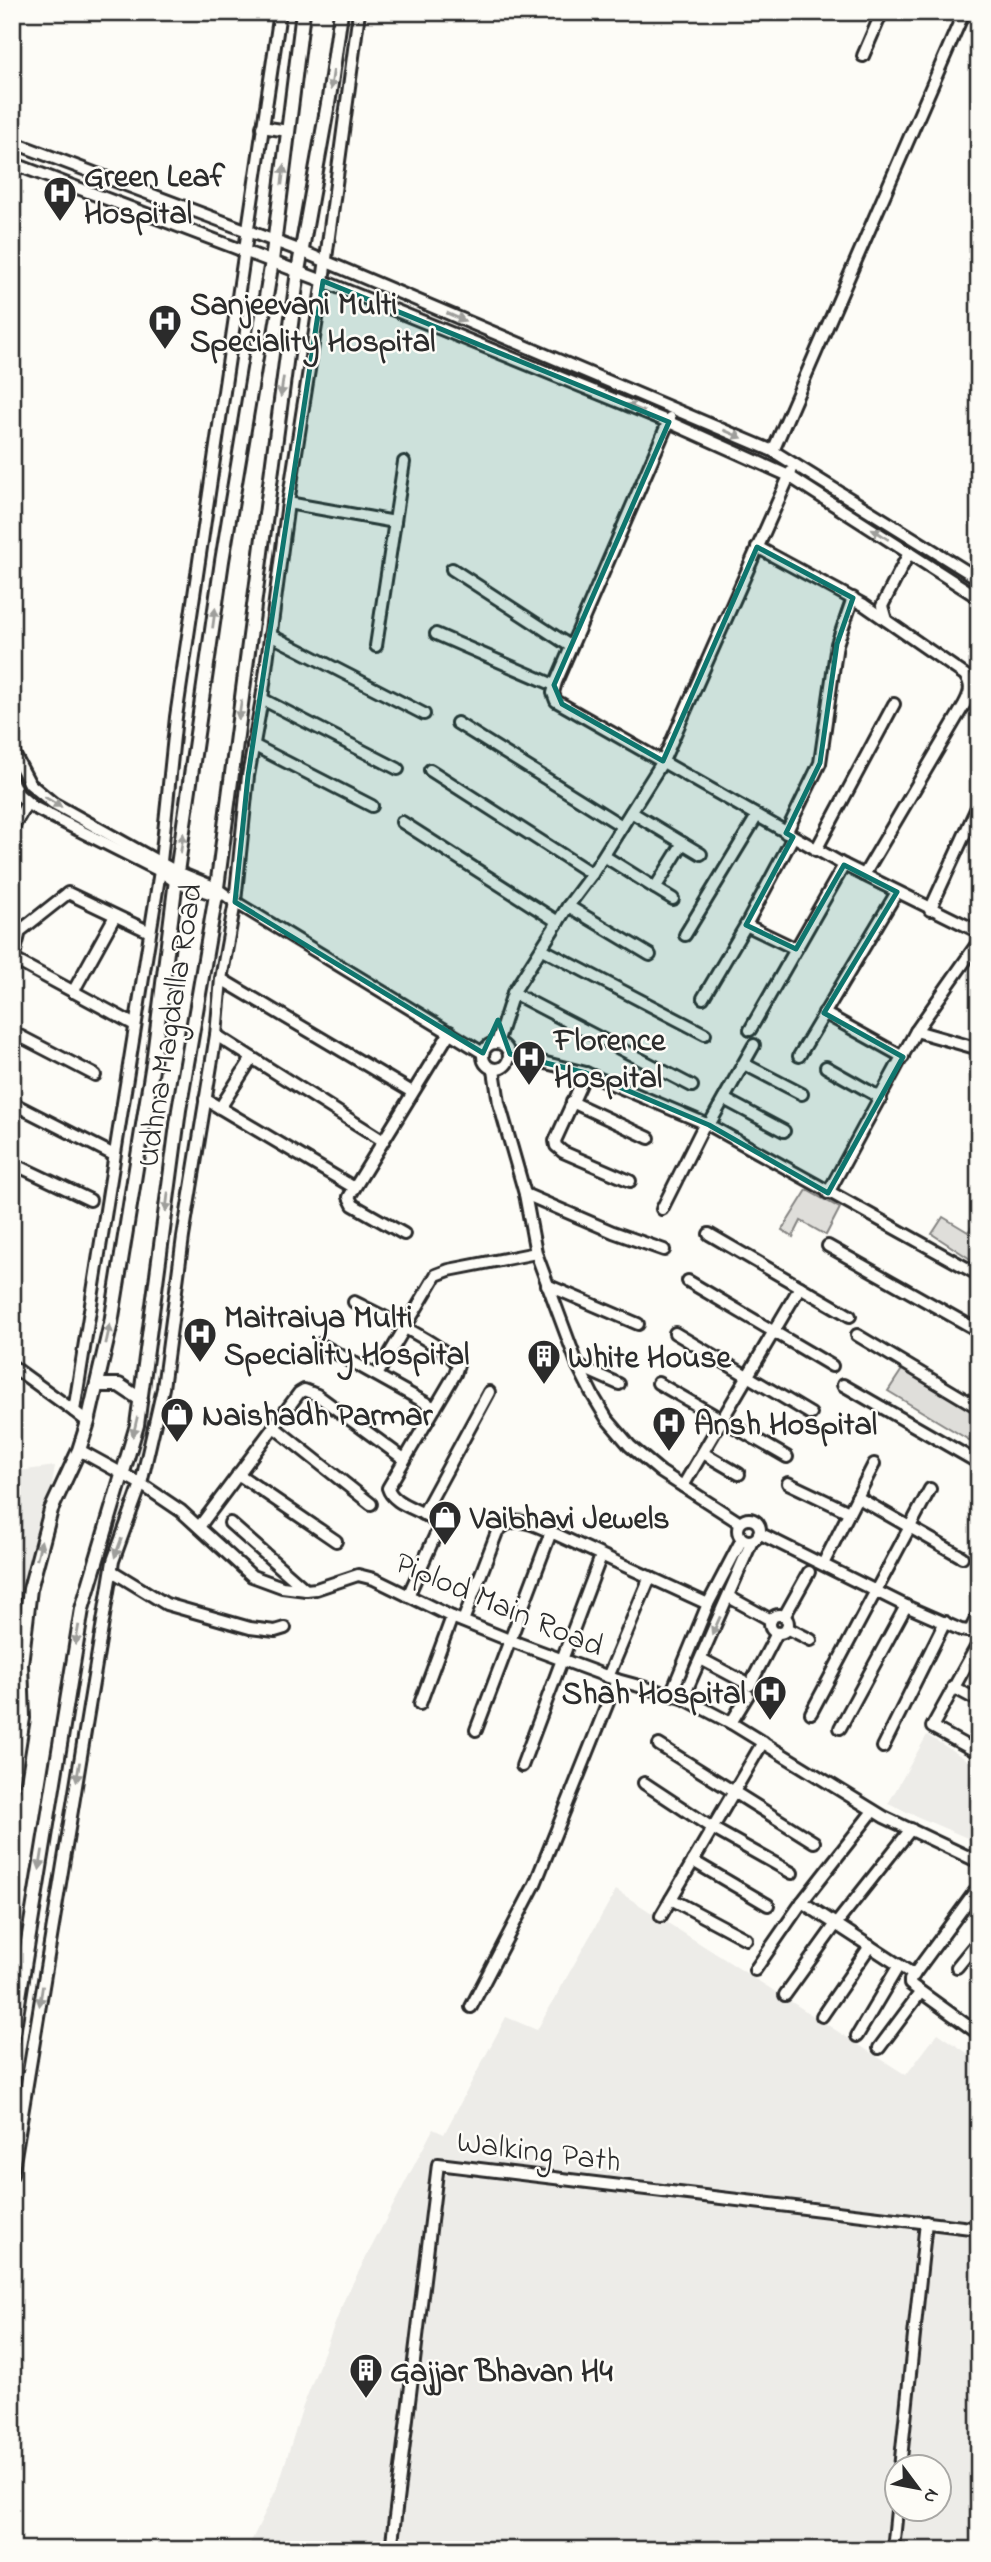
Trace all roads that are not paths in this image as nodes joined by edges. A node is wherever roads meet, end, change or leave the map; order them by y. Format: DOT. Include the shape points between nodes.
graph roads {
  1 [pos="279,12"];
  2 [pos="303,12"];
  3 [pos="341,12"];
  4 [pos="359,12"];
  5 [pos="881,12"];
  6 [pos="964,12"];
  7 [pos="863,56"];
  8 [pos="262,127"];
  9 [pos="288,131"];
  10 [pos="12,142"];
  11 [pos="12,163"];
  12 [pos="247,231"];
  13 [pos="274,243"];
  14 [pos="244,250"];
  15 [pos="302,251"];
  16 [pos="272,261"];
  17 [pos="326,261"];
  18 [pos="298,271"];
  19 [pos="323,281"];
  20 [pos="673,409"];
  21 [pos="669,422"];
  22 [pos="773,451"];
  23 [pos="404,462"];
  24 [pos="795,463"];
  25 [pos="789,476"];
  26 [pos="288,503"];
  27 [pos="395,522"];
  28 [pos="757,547"];
  29 [pos="909,553"];
  30 [pos="452,569"];
  31 [pos="979,579"];
  32 [pos="853,598"];
  33 [pos="979,598"];
  34 [pos="886,620"];
  35 [pos="436,634"];
  36 [pos="270,635"];
  37 [pos="376,646"];
  38 [pos="570,646"];
  39 [pos="554,685"];
  40 [pos="262,699"];
  41 [pos="894,704"];
  42 [pos="424,714"];
  43 [pos="457,723"];
  44 [pos="253,745"];
  45 [pos="12,750"];
  46 [pos="663,761"];
  47 [pos="398,769"];
  48 [pos="430,770"];
  49 [pos="12,782"];
  50 [pos="27,803"];
  51 [pos="979,803"];
  52 [pos="372,806"];
  53 [pos="631,812"];
  54 [pos="15,816"];
  55 [pos="757,816"];
  56 [pos="402,822"];
  57 [pos="622,826"];
  58 [pos="12,829"];
  59 [pos="789,835"];
  60 [pos="683,843"];
  61 [pos="816,850"];
  62 [pos="701,854"];
  63 [pos="604,856"];
  64 [pos="160,865"];
  65 [pos="844,865"];
  66 [pos="592,874"];
  67 [pos="864,875"];
  68 [pos="177,876"];
  69 [pos="655,888"];
  70 [pos="216,891"];
  71 [pos="897,892"];
  72 [pos="673,899"];
  73 [pos="235,902"];
  74 [pos="568,906"];
  75 [pos="930,910"];
  76 [pos="115,916"];
  77 [pos="558,922"];
  78 [pos="746,925"];
  79 [pos="150,932"];
  80 [pos="979,932"];
  81 [pos="685,935"];
  82 [pos="979,941"];
  83 [pos="542,949"];
  84 [pos="796,949"];
  85 [pos="650,955"];
  86 [pos="221,979"];
  87 [pos="74,992"];
  88 [pos="513,993"];
  89 [pos="703,998"];
  90 [pos="824,1013"];
  91 [pos="135,1025"];
  92 [pos="750,1030"];
  93 [pos="916,1031"];
  94 [pos="12,1032"];
  95 [pos="450,1032"];
  96 [pos="705,1034"];
  97 [pos="216,1035"];
  98 [pos="497,1043"];
  99 [pos="754,1045"];
  100 [pos="979,1049"];
  101 [pos="483,1053"];
  102 [pos="510,1054"];
  103 [pos="799,1056"];
  104 [pos="903,1057"];
  105 [pos="252,1058"];
  106 [pos="744,1064"];
  107 [pos="826,1067"];
  108 [pos="494,1070"];
  109 [pos="586,1073"];
  110 [pos="95,1075"];
  111 [pos="692,1086"];
  112 [pos="412,1091"];
  113 [pos="802,1094"];
  114 [pos="881,1098"];
  115 [pos="205,1099"];
  116 [pos="723,1099"];
  117 [pos="572,1102"];
  118 [pos="12,1103"];
  119 [pos="220,1108"];
  120 [pos="707,1124"];
  121 [pos="784,1131"];
  122 [pos="649,1138"];
  123 [pos="382,1140"];
  124 [pos="114,1155"];
  125 [pos="12,1163"];
  126 [pos="630,1181"];
  127 [pos="353,1187"];
  128 [pos="828,1193"];
  129 [pos="525,1194"];
  130 [pos="90,1200"];
  131 [pos="662,1209"];
  132 [pos="404,1234"];
  133 [pos="709,1234"];
  134 [pos="828,1246"];
  135 [pos="664,1250"];
  136 [pos="537,1253"];
  137 [pos="979,1275"];
  138 [pos="688,1281"];
  139 [pos="547,1285"];
  140 [pos="800,1287"];
  141 [pos="354,1302"];
  142 [pos="850,1316"];
  143 [pos="638,1324"];
  144 [pos="405,1328"];
  145 [pos="979,1331"];
  146 [pos="774,1332"];
  147 [pos="675,1334"];
  148 [pos="857,1335"];
  149 [pos="320,1344"];
  150 [pos="12,1366"];
  151 [pos="578,1366"];
  152 [pos="832,1366"];
  153 [pos="377,1375"];
  154 [pos="748,1376"];
  155 [pos="657,1383"];
  156 [pos="619,1384"];
  157 [pos="97,1385"];
  158 [pos="843,1385"];
  159 [pos="489,1392"];
  160 [pos="140,1399"];
  161 [pos="435,1408"];
  162 [pos="979,1408"];
  163 [pos="74,1411"];
  164 [pos="811,1414"];
  165 [pos="723,1420"];
  166 [pos="88,1422"];
  167 [pos="274,1427"];
  168 [pos="79,1450"];
  169 [pos="703,1453"];
  170 [pos="787,1457"];
  171 [pos="404,1459"];
  172 [pos="979,1463"];
  173 [pos="874,1464"];
  174 [pos="239,1474"];
  175 [pos="739,1474"];
  176 [pos="122,1475"];
  177 [pos="788,1483"];
  178 [pos="141,1484"];
  179 [pos="683,1486"];
  180 [pos="930,1489"];
  181 [pos="857,1497"];
  182 [pos="371,1504"];
  183 [pos="849,1512"];
  184 [pos="423,1514"];
  185 [pos="230,1522"];
  186 [pos="740,1523"];
  187 [pos="199,1527"];
  188 [pos="909,1527"];
  189 [pos="551,1532"];
  190 [pos="751,1537"];
  191 [pos="336,1541"];
  192 [pos="601,1556"];
  193 [pos="962,1557"];
  194 [pos="823,1564"];
  195 [pos="111,1571"];
  196 [pos="809,1572"];
  197 [pos="650,1577"];
  198 [pos="306,1590"];
  199 [pos="877,1591"];
  200 [pos="408,1596"];
  201 [pos="729,1598"];
  202 [pos="708,1605"];
  203 [pos="906,1606"];
  204 [pos="979,1613"];
  205 [pos="458,1619"];
  206 [pos="945,1622"];
  207 [pos="782,1626"];
  208 [pos="285,1628"];
  209 [pos="975,1631"];
  210 [pos="509,1640"];
  211 [pos="811,1640"];
  212 [pos="979,1642"];
  213 [pos="562,1658"];
  214 [pos="701,1659"];
  215 [pos="21,1664"];
  216 [pos="612,1679"];
  217 [pos="12,1685"];
  218 [pos="953,1687"];
  219 [pos="670,1694"];
  220 [pos="748,1695"];
  221 [pos="683,1698"];
  222 [pos="979,1700"];
  223 [pos="420,1704"];
  224 [pos="811,1713"];
  225 [pos="731,1723"];
  226 [pos="839,1728"];
  227 [pos="476,1730"];
  228 [pos="763,1742"];
  229 [pos="659,1745"];
  230 [pos="883,1747"];
  231 [pos="979,1753"];
  232 [pos="522,1766"];
  233 [pos="644,1783"];
  234 [pos="12,1787"];
  235 [pos="733,1790"];
  236 [pos="873,1811"];
  237 [pos="712,1828"];
  238 [pos="911,1829"];
  239 [pos="814,1842"];
  240 [pos="693,1861"];
  241 [pos="979,1862"];
  242 [pos="792,1873"];
  243 [pos="979,1886"];
  244 [pos="671,1899"];
  245 [pos="803,1902"];
  246 [pos="768,1905"];
  247 [pos="661,1916"];
  248 [pos="836,1924"];
  249 [pos="746,1939"];
  250 [pos="979,1940"];
  251 [pos="870,1946"];
  252 [pos="899,1965"];
  253 [pos="957,1967"];
  254 [pos="755,1970"];
  255 [pos="914,1975"];
  256 [pos="920,1993"];
  257 [pos="785,1995"];
  258 [pos="471,2007"];
  259 [pos="822,2016"];
  260 [pos="979,2034"];
  261 [pos="857,2036"];
  262 [pos="12,2040"];
  263 [pos="879,2048"];
  264 [pos="12,2175"];
  265 [pos="927,2222"];
  266 [pos="979,2229"];
  267 [pos="901,2454"];
  268 [pos="896,2524"];
  269 [pos="391,2550"];
  270 [pos="893,2550"];
  1 -- 8 [label="street"];
  2 -- 9 [label="main road, Udhna Magdalla Road"];
  3 -- 15 [label="main road, Udhna Magdalla Road, one-way"];
  4 -- 17 [label="street"];
  5 -- 7 [label="street"];
  6 -- 22 [label="street"];
  8 -- 9 [label="street"];
  8 -- 12 [label="street"];
  13 -- 9 [label="main road, Udhna Magdalla Road, one-way"];
  10 -- 12 [label="street"];
  11 -- 14 [label="street"];
  12 -- 13 [label="street"];
  12 -- 14 [label="street"];
  13 -- 15 [label="street"];
  13 -- 16 [label="main road, Udhna Magdalla Road"];
  14 -- 16 [label="street"];
  14 -- 64 [label="street" via="176,717"];
  15 -- 17 [label="street"];
  15 -- 18 [label="main road, Udhna Magdalla Road"];
  16 -- 18 [label="street"];
  68 -- 16 [label="main road, Udhna Magdalla Road, one-way" via="222,561"];
  17 -- 19 [label="street"];
  17 -- 20 [label="street, one-way"];
  18 -- 19 [label="street"];
  18 -- 70 [label="main road, Udhna Magdalla Road, one-way"];
  21 -- 19 [label="street, one-way"];
  19 -- 26 [label="street"];
  20 -- 21 [label="street"];
  20 -- 22 [label="street, one-way"];
  21 -- 25 [label="street"];
  21 -- 38 [label="street"];
  22 -- 24 [label="street"];
  23 -- 27 [label="street"];
  24 -- 25 [label="street"];
  24 -- 31 [label="street"];
  25 -- 28 [label="street"];
  29 -- 25 [label="street, one-way"];
  26 -- 27 [label="street"];
  26 -- 36 [label="street"];
  27 -- 37 [label="street"];
  28 -- 32 [label="street"];
  28 -- 46 [label="street"];
  29 -- 33 [label="street"];
  29 -- 34 [label="street" via="882,606"];
  30 -- 38 [label="street"];
  32 -- 34 [label="street"];
  32 -- 59 [label="street" via="837,645 820,763"];
  34 -- 67 [label="street" via="965,675 971,689"];
  35 -- 39 [label="street"];
  36 -- 40 [label="street"];
  36 -- 42 [label="street"];
  38 -- 39 [label="street"];
  39 -- 46 [label="street" via="556,701"];
  40 -- 44 [label="street"];
  40 -- 47 [label="street"];
  41 -- 61 [label="street"];
  43 -- 57 [label="street"];
  44 -- 52 [label="street"];
  44 -- 73 [label="street"];
  45 -- 64 [label="street, one-way" via="40,794"];
  46 -- 53 [label="street"];
  46 -- 55 [label="street"];
  48 -- 66 [label="street"];
  49 -- 50 [label="street"];
  50 -- 54 [label="street"];
  50 -- 64 [label="street"];
  51 -- 75 [label="street"];
  53 -- 57 [label="street"];
  53 -- 60 [label="street"];
  54 -- 58 [label="street"];
  55 -- 59 [label="street"];
  55 -- 81 [label="street"];
  56 -- 77 [label="street"];
  57 -- 63 [label="street"];
  59 -- 61 [label="street"];
  59 -- 78 [label="street"];
  60 -- 62 [label="street"];
  60 -- 69 [label="street"];
  61 -- 65 [label="street"];
  63 -- 66 [label="street"];
  63 -- 69 [label="street"];
  64 -- 68 [label="street"];
  64 -- 79 [label="street"];
  65 -- 67 [label="street"];
  65 -- 84 [label="street"];
  66 -- 74 [label="street"];
  67 -- 71 [label="street"];
  68 -- 70 [label="street"];
  157 -- 68 [label="main road, Udhna Magdalla Road, one-way" via="153,1063"];
  69 -- 72 [label="street"];
  70 -- 73 [label="street"];
  70 -- 160 [label="main road, Udhna Magdalla Road, one-way" via="179,1110"];
  71 -- 75 [label="street"];
  71 -- 90 [label="street"];
  73 -- 86 [label="street"];
  73 -- 95 [label="street"];
  74 -- 77 [label="street"];
  74 -- 85 [label="street"];
  75 -- 80 [label="street"];
  76 -- 79 [label="street"];
  76 -- 87 [label="street"];
  76 -- 87 [label="street" via="68,893 20,932 13,959"];
  77 -- 83 [label="street"];
  78 -- 84 [label="street"];
  78 -- 89 [label="street"];
  79 -- 91 [label="street"];
  82 -- 93 [label="street"];
  83 -- 88 [label="street"];
  83 -- 96 [label="street"];
  84 -- 92 [label="street"];
  86 -- 97 [label="street"];
  86 -- 112 [label="street"];
  87 -- 91 [label="street"];
  88 -- 98 [label="street"];
  88 -- 111 [label="street"];
  90 -- 103 [label="street"];
  90 -- 104 [label="street"];
  91 -- 124 [label="street"];
  93 -- 100 [label="street"];
  93 -- 104 [label="street"];
  94 -- 110 [label="street"];
  95 -- 101 [label="street"];
  95 -- 112 [label="street"];
  97 -- 105 [label="street"];
  97 -- 115 [label="street"];
  98 -- 101 [label="street" via="488,1045"];
  98 -- 102 [label="street"];
  99 -- 106 [label="street"];
  101 -- 108 [label="street" via="484,1062"];
  102 -- 108 [label="street" via="506,1066"];
  102 -- 109 [label="street"];
  104 -- 114 [label="street"];
  105 -- 119 [label="street"];
  105 -- 123 [label="street"];
  106 -- 113 [label="street"];
  106 -- 116 [label="street"];
  107 -- 114 [label="street"];
  108 -- 129 [label="street"];
  109 -- 117 [label="street"];
  109 -- 120 [label="street"];
  112 -- 123 [label="street"];
  114 -- 128 [label="street"];
  115 -- 119 [label="street"];
  115 -- 178 [label="street" via="163,1388"];
  116 -- 120 [label="street"];
  116 -- 121 [label="street"];
  117 -- 122 [label="street"];
  117 -- 126 [label="street" via="556,1146"];
  118 -- 124 [label="street"];
  119 -- 127 [label="street"];
  120 -- 128 [label="street"];
  120 -- 131 [label="street"];
  123 -- 127 [label="street"];
  124 -- 163 [label="street"];
  125 -- 130 [label="street"];
  127 -- 132 [label="street" via="349,1197 353,1205"];
  128 -- 137 [label="street"];
  129 -- 135 [label="street"];
  129 -- 136 [label="street"];
  133 -- 140 [label="street"];
  134 -- 145 [label="street"];
  136 -- 139 [label="street"];
  136 -- 144 [label="street" via="441,1272 430,1281"];
  138 -- 146 [label="street"];
  139 -- 143 [label="street"];
  139 -- 151 [label="street"];
  140 -- 142 [label="street"];
  140 -- 146 [label="street"];
  141 -- 144 [label="street"];
  144 -- 153 [label="street"];
  144 -- 161 [label="street" via="458,1365"];
  146 -- 152 [label="street"];
  146 -- 154 [label="street"];
  147 -- 154 [label="street"];
  148 -- 162 [label="street"];
  149 -- 153 [label="street"];
  150 -- 163 [label="street"];
  151 -- 156 [label="street"];
  151 -- 179 [label="street" via="607,1419 630,1446"];
  153 -- 161 [label="street"];
  154 -- 164 [label="street"];
  154 -- 165 [label="street"];
  155 -- 165 [label="street"];
  157 -- 160 [label="main road" via="119,1385"];
  157 -- 166 [label="main road, Udhna Magdalla Road"];
  158 -- 172 [label="street"];
  159 -- 184 [label="street"];
  160 -- 176 [label="main road, Udhna Magdalla Road, one-way"];
  161 -- 171 [label="street"];
  163 -- 166 [label="street"];
  165 -- 169 [label="street"];
  165 -- 170 [label="street"];
  166 -- 168 [label="main road, Udhna Magdalla Road"];
  167 -- 171 [label="street" via="299,1393 311,1391"];
  167 -- 174 [label="street"];
  167 -- 182 [label="street"];
  168 -- 176 [label="street, Piplod Main Road"];
  215 -- 168 [label="main road, Udhna Magdalla Road, one-way" via="40,1545"];
  169 -- 175 [label="street"];
  169 -- 179 [label="street"];
  171 -- 184 [label="street" via="388,1492"];
  173 -- 181 [label="street"];
  174 -- 187 [label="street"];
  174 -- 191 [label="street"];
  176 -- 178 [label="street, Piplod Main Road"];
  176 -- 262 [label="main road, Udhna Magdalla Road, one-way" via="82,1609"];
  177 -- 183 [label="street"];
  178 -- 187 [label="street, Piplod Main Road"];
  178 -- 195 [label="street, one-way"];
  179 -- 186 [label="street"];
  180 -- 188 [label="street"];
  181 -- 183 [label="street"];
  181 -- 188 [label="street"];
  183 -- 194 [label="street"];
  184 -- 200 [label="street" via="437,1523 438,1532"];
  185 -- 198 [label="street"];
  186 -- 190 [label="street" via="738,1529"];
  186 -- 190 [label="street" via="756,1522"];
  187 -- 198 [label="street, Piplod Main Road" via="252,1576"];
  188 -- 193 [label="street"];
  188 -- 199 [label="street"];
  189 -- 192 [label="street"];
  189 -- 205 [label="street" via="522,1521 503,1526"];
  189 -- 210 [label="street"];
  190 -- 194 [label="street"];
  190 -- 201 [label="street"];
  190 -- 202 [label="street"];
  192 -- 197 [label="street"];
  192 -- 213 [label="street"];
  194 -- 199 [label="street"];
  195 -- 208 [label="street" via="166,1604 250,1629"];
  195 -- 264 [label="street, one-way"];
  196 -- 207 [label="street"];
  197 -- 202 [label="street"];
  197 -- 216 [label="street"];
  198 -- 200 [label="street, Piplod Main Road" via="358,1575"];
  199 -- 203 [label="street"];
  199 -- 224 [label="street"];
  200 -- 205 [label="street, Piplod Main Road"];
  201 -- 207 [label="street" via="771,1620 770,1628"];
  201 -- 214 [label="street, one-way"];
  202 -- 219 [label="street"];
  203 -- 206 [label="street"];
  203 -- 226 [label="street"];
  204 -- 209 [label="street"];
  205 -- 210 [label="street, Piplod Main Road"];
  205 -- 223 [label="street"];
  206 -- 209 [label="street"];
  206 -- 230 [label="street"];
  207 -- 211 [label="street"];
  207 -- 214 [label="street" via="750,1685"];
  210 -- 213 [label="street, Piplod Main Road"];
  210 -- 227 [label="street"];
  212 -- 218 [label="street"];
  213 -- 216 [label="street, Piplod Main Road"];
  213 -- 232 [label="street"];
  214 -- 221 [label="street"];
  215 -- 217 [label="street"];
  215 -- 234 [label="main road, Udhna Magdalla Road" via="23,1718"];
  216 -- 219 [label="street, Piplod Main Road"];
  216 -- 258 [label="street" via="535,1884"];
  218 -- 222 [label="street"];
  218 -- 231 [label="street" via="932,1729"];
  219 -- 221 [label="street, Piplod Main Road"];
  220 -- 225 [label="street"];
  221 -- 225 [label="street, Piplod Main Road"];
  225 -- 228 [label="street, Piplod Main Road"];
  228 -- 235 [label="street"];
  228 -- 236 [label="street, Piplod Main Road"];
  229 -- 235 [label="street"];
  233 -- 237 [label="street"];
  235 -- 237 [label="street"];
  235 -- 239 [label="street"];
  236 -- 238 [label="street, Piplod Main Road"];
  236 -- 245 [label="street"];
  237 -- 240 [label="street"];
  237 -- 242 [label="street"];
  238 -- 241 [label="street, Piplod Main Road"];
  238 -- 248 [label="street"];
  240 -- 244 [label="street"];
  240 -- 246 [label="street"];
  243 -- 255 [label="street"];
  244 -- 247 [label="street"];
  244 -- 249 [label="street"];
  245 -- 248 [label="street"];
  245 -- 254 [label="street"];
  248 -- 251 [label="street"];
  248 -- 257 [label="street"];
  250 -- 253 [label="street"];
  251 -- 252 [label="street"];
  251 -- 259 [label="street"];
  252 -- 255 [label="street"];
  252 -- 261 [label="street"];
  255 -- 256 [label="street" via="910,1984"];
  256 -- 260 [label="street"];
  256 -- 263 [label="street"];
  265 -- 266 [label="street, Walking Path"];
  265 -- 267 [label="street"];
  265 -- 269 [label="street, Walking Path" via="438,2164"];
  268 -- 270 [label="street"];
}
